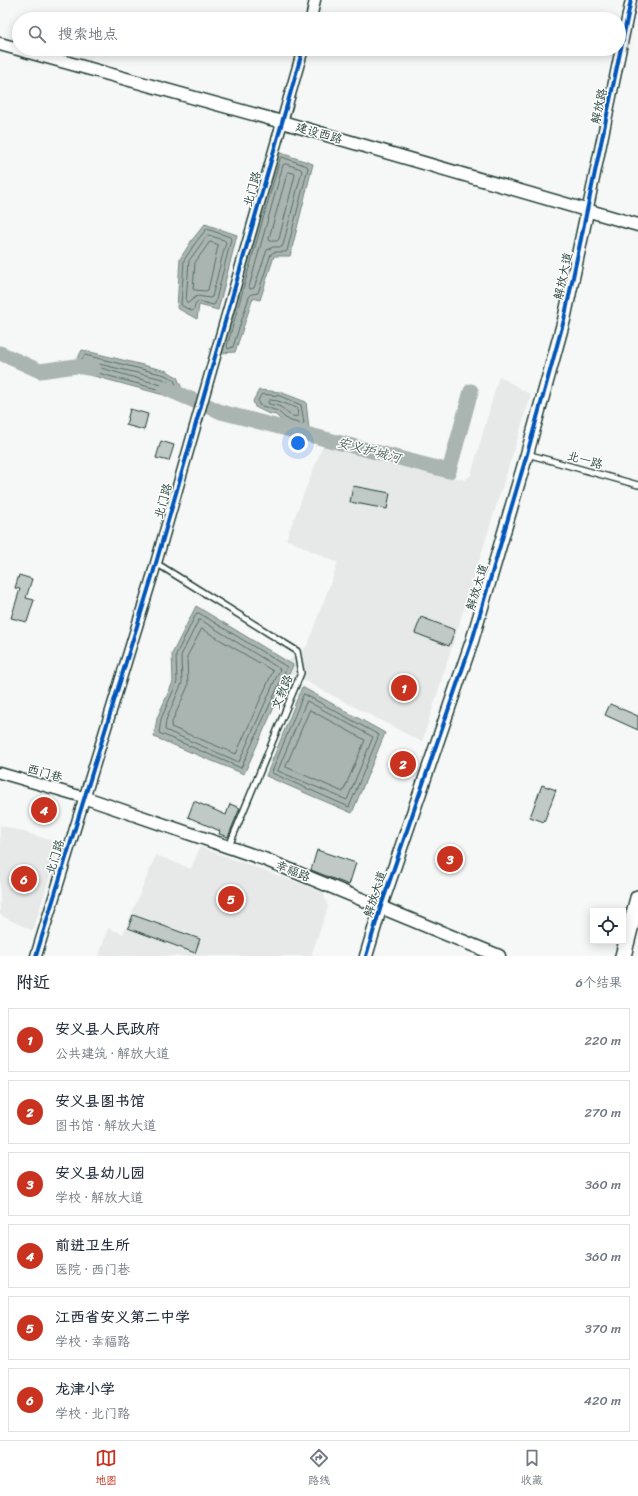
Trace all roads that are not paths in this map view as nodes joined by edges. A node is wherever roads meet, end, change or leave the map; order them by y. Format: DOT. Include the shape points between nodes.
graph roads {
  1 [pos="315,0"];
  2 [pos="631,0"];
  3 [pos="312,12"];
  4 [pos="626,24"];
  5 [pos="0,44"];
  6 [pos="12,47"];
  7 [pos="43,56"];
  8 [pos="301,56"];
  9 [pos="619,56"];
  10 [pos="282,122"];
  11 [pos="587,213"];
  12 [pos="638,224"];
  13 [pos="527,454"];
  14 [pos="638,485"];
  15 [pos="156,563"];
  16 [pos="0,773"];
  17 [pos="84,797"];
  18 [pos="228,847"];
  19 [pos="638,898"];
  20 [pos="380,906"];
  21 [pos="635,923"];
  22 [pos="36,956"];
  23 [pos="366,956"];
  24 [pos="499,956"];
  25 [pos="622,956"];
  1 -- 3 [label="street"];
  2 -- 4 [label="street, 解放路"];
  5 -- 6 [label="street, 建设西路"];
  7 -- 10 [label="street, 建设西路"];
  8 -- 10 [label="street, 北门路"];
  9 -- 11 [label="street, 解放路"];
  10 -- 11 [label="street, 建设西路"];
  10 -- 15 [label="street, 北门路"];
  11 -- 12 [label="street, 建设西路"];
  11 -- 13 [label="street, 解放大道" via="564,320"];
  13 -- 14 [label="lane, 北一路"];
  13 -- 20 [label="street, 解放大道" via="472,641"];
  15 -- 17 [label="street, 北门路"];
  15 -- 18 [label="lane, 文教路" via="297,651 301,673"];
  16 -- 17 [label="street, 西门巷"];
  17 -- 18 [label="street, 幸福路"];
  17 -- 22 [label="street, 北门路"];
  18 -- 20 [label="street, 幸福路"];
  19 -- 21 [label="main road"];
  20 -- 23 [label="street, 解放大道"];
  20 -- 24 [label="street, 幸福路"];
  21 -- 25 [label="main road"];
}
